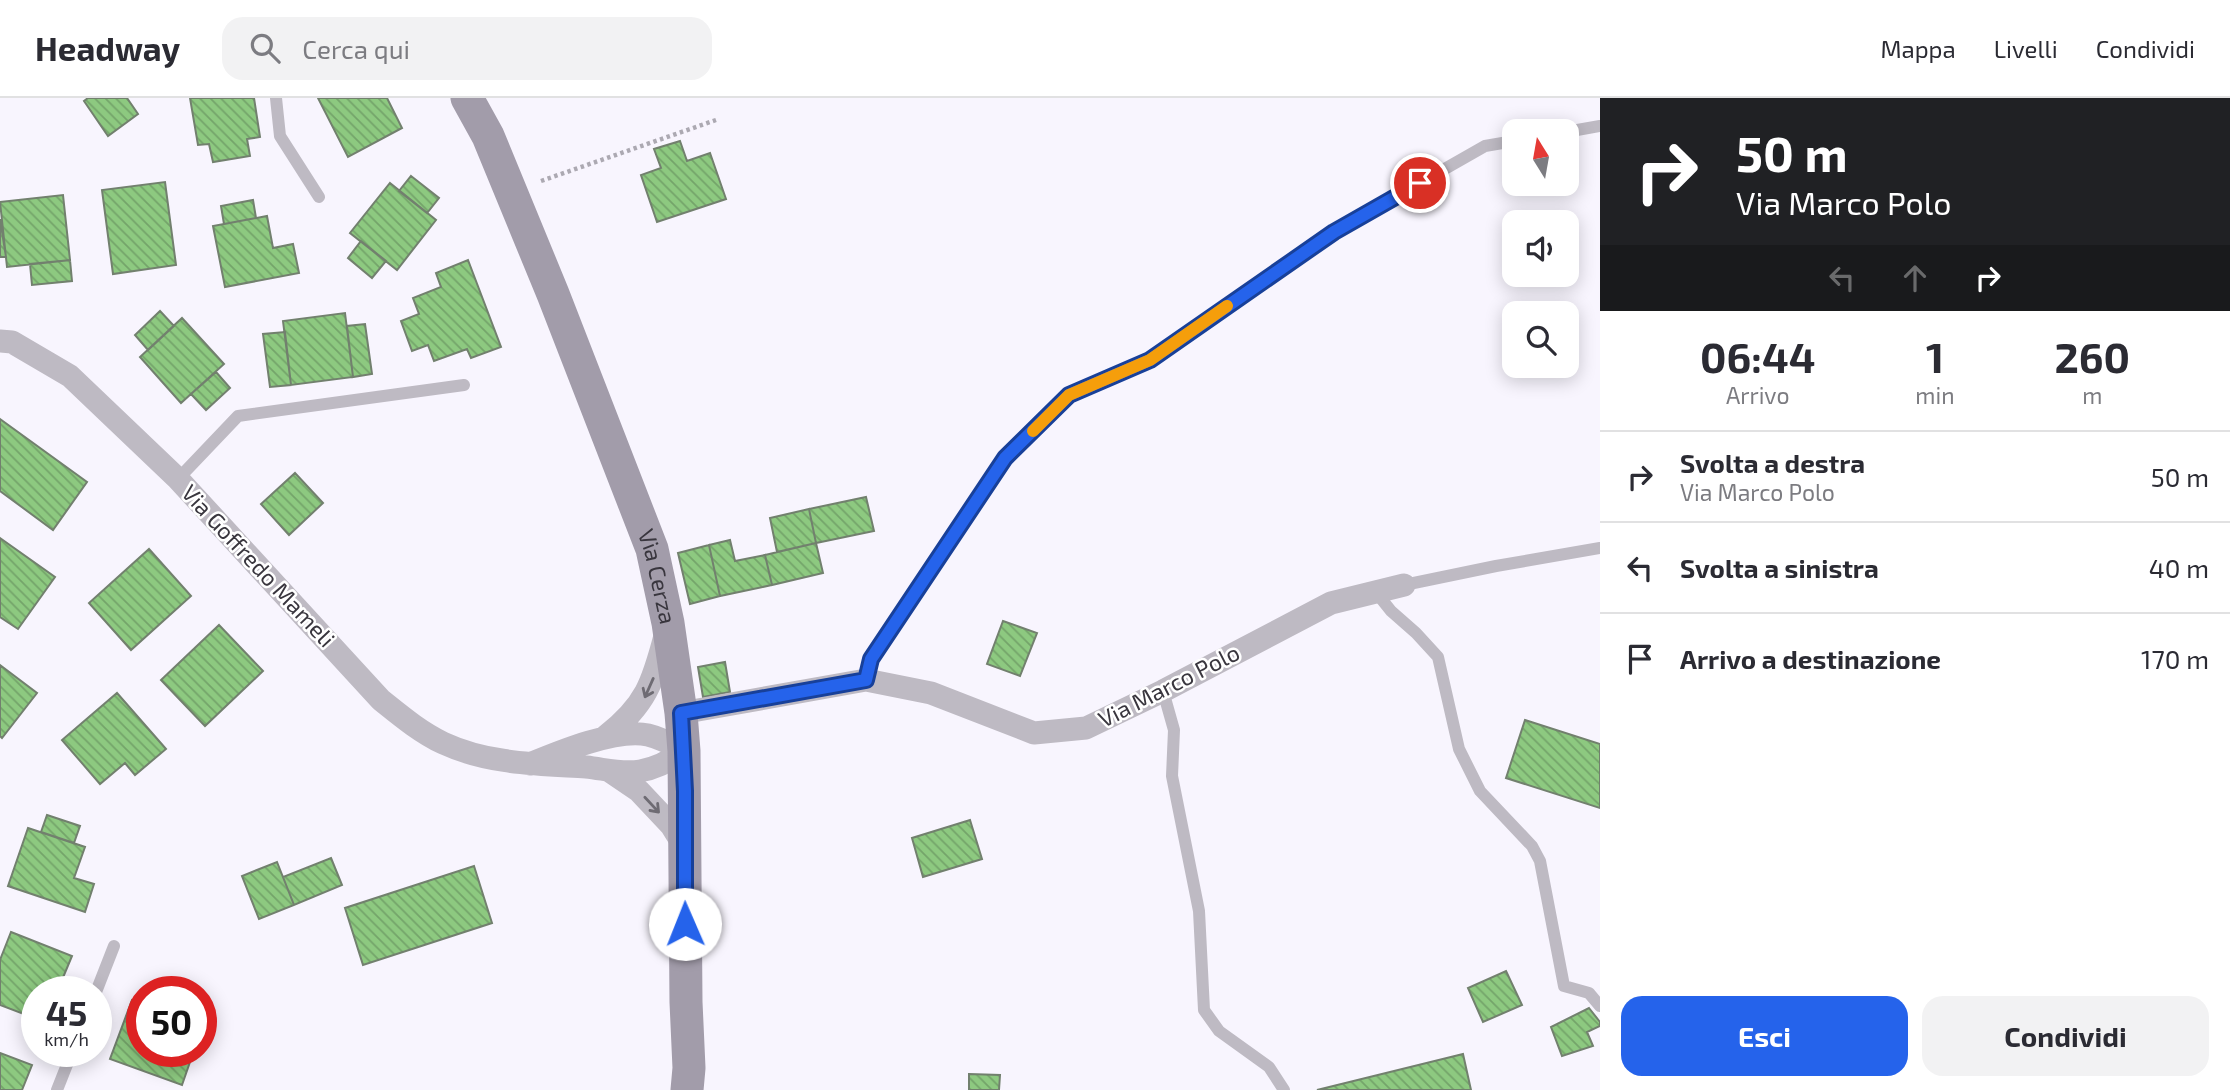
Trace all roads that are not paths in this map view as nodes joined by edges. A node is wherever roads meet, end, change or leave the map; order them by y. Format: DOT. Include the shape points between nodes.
graph roads {
  1 [pos="276,98"];
  2 [pos="467,98"];
  3 [pos="1600,126"];
  4 [pos="1579,130"];
  5 [pos="1502,143"];
  6 [pos="319,197"];
  7 [pos="0,341"];
  8 [pos="464,385"];
  9 [pos="178,480"];
  10 [pos="1600,548"];
  11 [pos="1404,585"];
  12 [pos="1376,591"];
  13 [pos="668,623"];
  14 [pos="866,680"];
  15 [pos="1163,691"];
  16 [pos="681,713"];
  17 [pos="600,740"];
  18 [pos="684,751"];
  19 [pos="530,764"];
  20 [pos="611,772"];
  21 [pos="684,846"];
  22 [pos="114,946"];
  23 [pos="102,976"];
  24 [pos="1600,1006"];
  25 [pos="66,1067"];
  26 [pos="57,1090"];
  27 [pos="687,1090"];
  28 [pos="1284,1090"];
  1 -- 6 [label="lane" via="280,136"];
  2 -- 13 [label="main road, Via Cerza" via="488,136 553,294 652,549"];
  3 -- 4 [label="lane"];
  5 -- 14 [label="lane" via="1485,146 1334,232 1150,360 1069,395 1005,458 871,659"];
  7 -- 9 [label="street, Via Goffredo Mameli" via="12,342 70,376"];
  8 -- 9 [label="lane" via="238,416"];
  9 -- 19 [label="street, Via Goffredo Mameli" via="381,700 444,743 480,757"];
  10 -- 11 [label="lane"];
  11 -- 12 [label="street, Via Marco Polo"];
  12 -- 15 [label="street, Via Marco Polo" via="1331,603"];
  12 -- 24 [label="lane" via="1438,657 1459,748 1469,770 1480,791 1532,846 1540,861 1564,986 1589,993"];
  13 -- 16 [label="main road, Via Cerza"];
  13 -- 17 [label="street, one-way" via="644,699"];
  14 -- 15 [label="street, Via Marco Polo" via="931,693 1034,733 1086,728"];
  14 -- 16 [label="street, Via Marco Polo"];
  15 -- 28 [label="lane" via="1174,730 1172,776 1199,911 1204,1010 1219,1031 1269,1067"];
  16 -- 18 [label="main road, Via Cerza"];
  17 -- 18 [label="street" via="647,734"];
  17 -- 19 [label="street"];
  18 -- 20 [label="street" via="667,763 640,771"];
  18 -- 21 [label="main road, Via Cerza"];
  19 -- 20 [label="street, Via Goffredo Mameli"];
  20 -- 21 [label="street, one-way" via="639,791"];
  21 -- 27 [label="main road, Via Cerza"];
  22 -- 23 [label="lane"];
  25 -- 26 [label="lane"];
}
